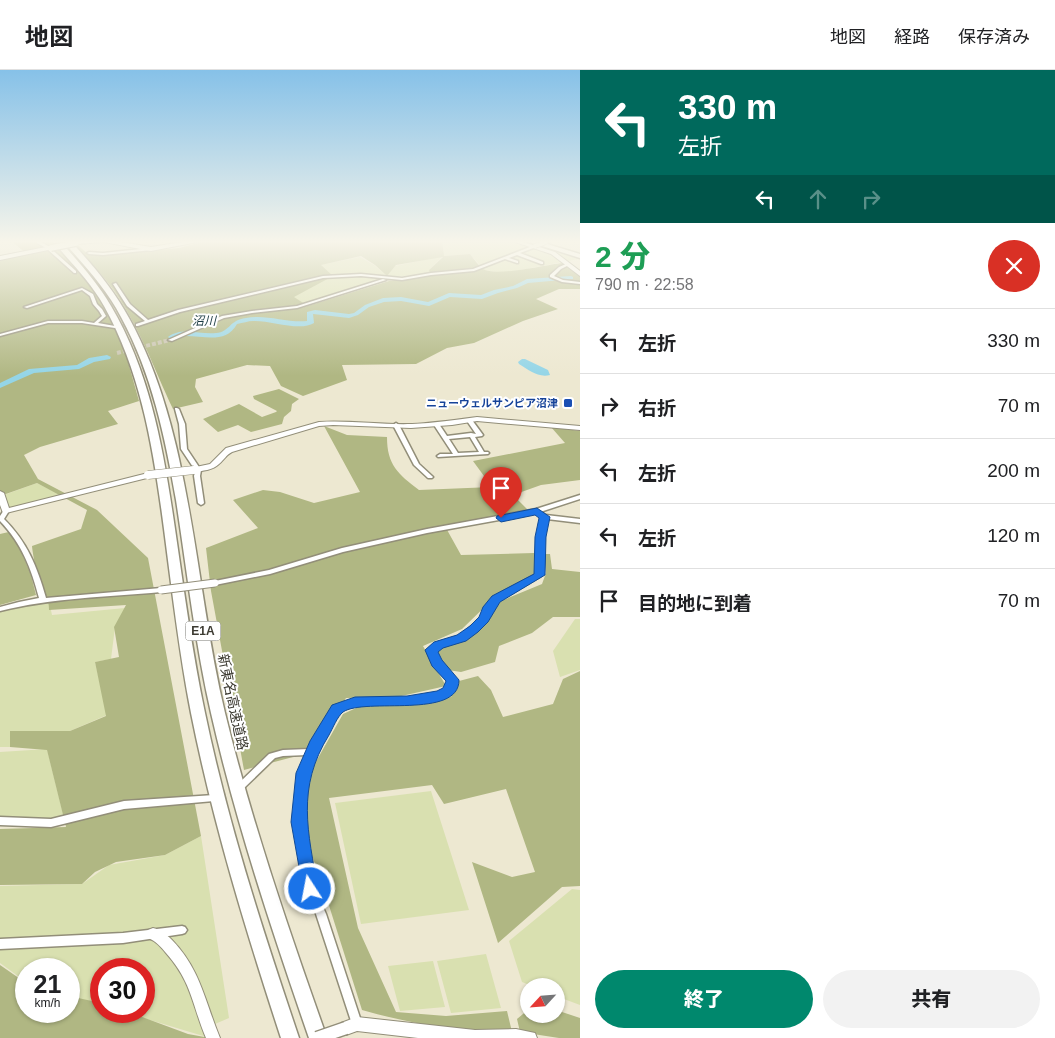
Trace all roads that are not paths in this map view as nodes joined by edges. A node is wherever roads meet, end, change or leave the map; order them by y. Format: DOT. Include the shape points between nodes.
graph roads {
  1 [pos="93,285"];
  2 [pos="103,285"];
  3 [pos="116,285"];
  4 [pos="288,285"];
  5 [pos="366,285"];
  6 [pos="26,307"];
  7 [pos="148,321"];
  8 [pos="95,324"];
  9 [pos="138,325"];
  10 [pos="113,327"];
  11 [pos="0,335"];
  12 [pos="170,340"];
  13 [pos="177,409"];
  14 [pos="470,421"];
  15 [pos="396,425"];
  16 [pos="437,425"];
  17 [pos="580,428"];
  18 [pos="472,435"];
  19 [pos="446,438"];
  20 [pos="457,455"];
  21 [pos="440,456"];
  22 [pos="196,470"];
  23 [pos="430,477"];
  24 [pos="0,493"];
  25 [pos="580,497"];
  26 [pos="201,503"];
  27 [pos="537,511"];
  28 [pos="6,512"];
  29 [pos="544,517"];
  30 [pos="580,521"];
  31 [pos="43,600"];
  32 [pos="0,609"];
  33 [pos="312,752"];
  34 [pos="240,787"];
  35 [pos="214,798"];
  36 [pos="0,821"];
  37 [pos="182,930"];
  38 [pos="153,934"];
  39 [pos="0,944"];
  40 [pos="351,1026"];
  41 [pos="213,1038"];
  42 [pos="290,1038"];
  43 [pos="317,1038"];
  44 [pos="530,1038"];
  1 -- 42 [label="highway, E1A" via="110,309 125,340 144,391 163,478 187,654 213,777 266,970"];
  2 -- 43 [label="highway, 新東名高速道路 / E1A" via="125,317 157,390 172,451 217,710 230,764 256,856"];
  3 -- 7 [label="street" via="128,305"];
  4 -- 7 [label="street"];
  5 -- 12 [label="street" via="297,307 223,317"];
  6 -- 8 [label="street" via="82,289 92,295 104,316"];
  7 -- 9 [label="street"];
  8 -- 10 [label="street"];
  8 -- 11 [label="street" via="48,322"];
  13 -- 22 [label="street" via="184,449"];
  14 -- 16 [label="street"];
  14 -- 17 [label="street" via="482,419"];
  14 -- 18 [label="street" via="480,435"];
  15 -- 16 [label="street"];
  15 -- 22 [label="street" via="319,424 229,450 217,463"];
  15 -- 23 [label="street" via="417,465"];
  16 -- 19 [label="street"];
  18 -- 19 [label="street"];
  18 -- 20 [label="street" via="484,453"];
  19 -- 20 [label="street"];
  20 -- 21 [label="street"];
  22 -- 26 [label="street"];
  22 -- 28 [label="street, bridge" via="148,475"];
  24 -- 28 [label="street"];
  25 -- 27 [label="street"];
  27 -- 29 [label="street"];
  27 -- 31 [label="street, bridge" via="342,550 270,572 215,583"];
  28 -- 31 [label="street" via="2,519 16,534 28,557"];
  29 -- 30 [label="street"];
  29 -- 33 [label="street" via="540,575 496,599 484,619 462,638 431,650 436,662 452,680 448,692 407,701 355,702 337,709"];
  31 -- 32 [label="street"];
  33 -- 34 [label="street" via="272,756"];
  33 -- 40 [label="street" via="301,786 299,822 302,853"];
  35 -- 36 [label="street" via="124,805 51,823"];
  37 -- 38 [label="street"];
  38 -- 39 [label="street"];
  38 -- 41 [label="street" via="176,952 198,992"];
  40 -- 43 [label="street, bridge"];
  40 -- 44 [label="street" via="475,1037"];
}
